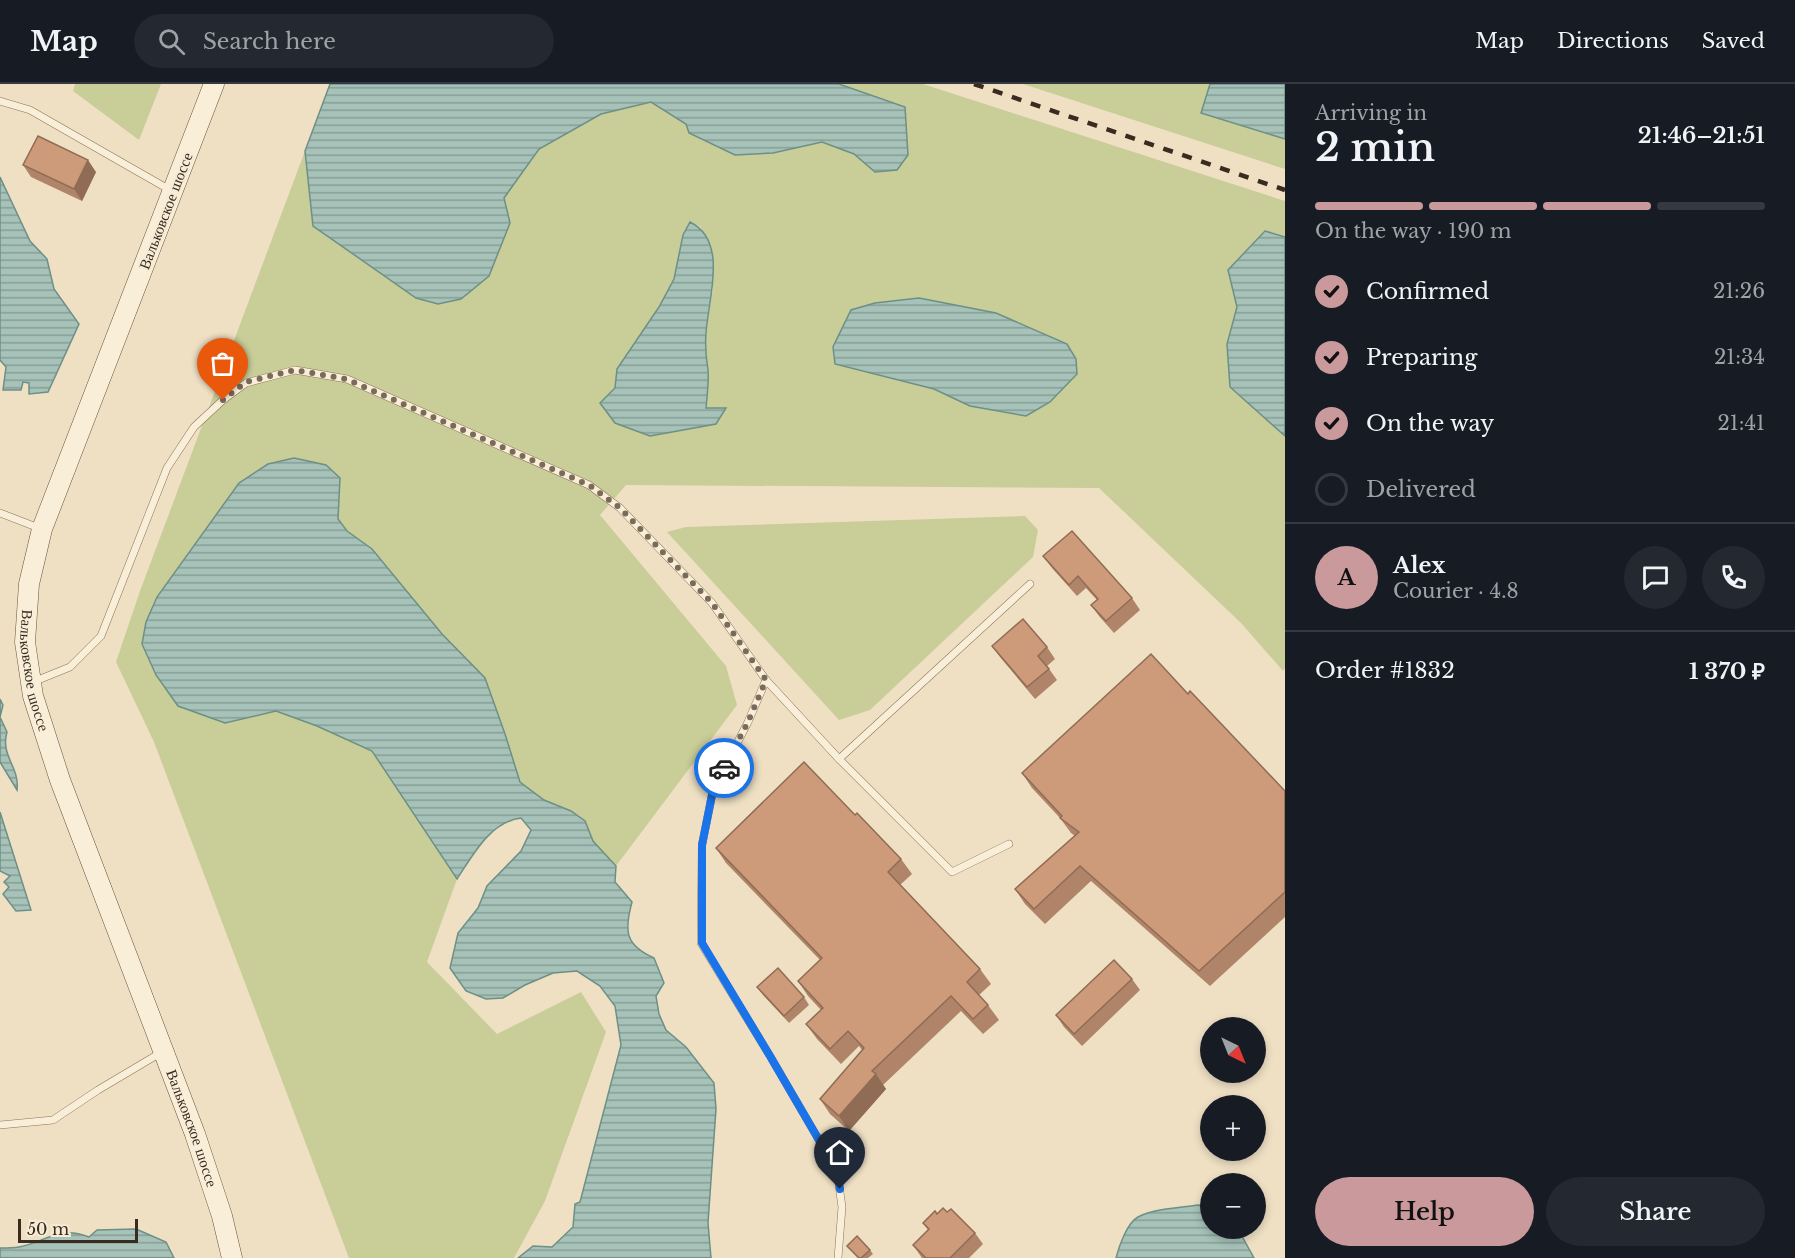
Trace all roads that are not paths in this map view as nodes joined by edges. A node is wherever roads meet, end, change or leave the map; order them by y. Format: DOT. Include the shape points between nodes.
graph roads {
  1 [pos="214,84"];
  2 [pos="0,101"];
  3 [pos="174,192"];
  4 [pos="0,513"];
  5 [pos="42,529"];
  6 [pos="1030,584"];
  7 [pos="766,680"];
  8 [pos="31,683"];
  9 [pos="839,759"];
  10 [pos="1009,844"];
  11 [pos="165,1051"];
  12 [pos="0,1125"];
  13 [pos="232,1258"];
  14 [pos="838,1258"];
  1 -- 3 [label="main road, Вальковское шоссе"];
  2 -- 3 [label="lane" via="30,111"];
  3 -- 5 [label="main road, Вальковское шоссе"];
  4 -- 5 [label="lane"];
  5 -- 8 [label="main road, Вальковское шоссе" via="28,595 25,642"];
  6 -- 9 [label="lane"];
  7 -- 8 [label="lane" via="712,603 620,508 589,485 346,379 295,370 246,382 194,427 166,468 100,636 70,667"];
  7 -- 9 [label="lane"];
  7 -- 14 [label="lane" via="713,790 702,845 702,943 837,1171 842,1207"];
  8 -- 11 [label="main road, Вальковское шоссе" via="60,780"];
  9 -- 10 [label="lane" via="952,872"];
  11 -- 12 [label="lane" via="53,1120"];
  11 -- 13 [label="main road, Вальковское шоссе"];
}
